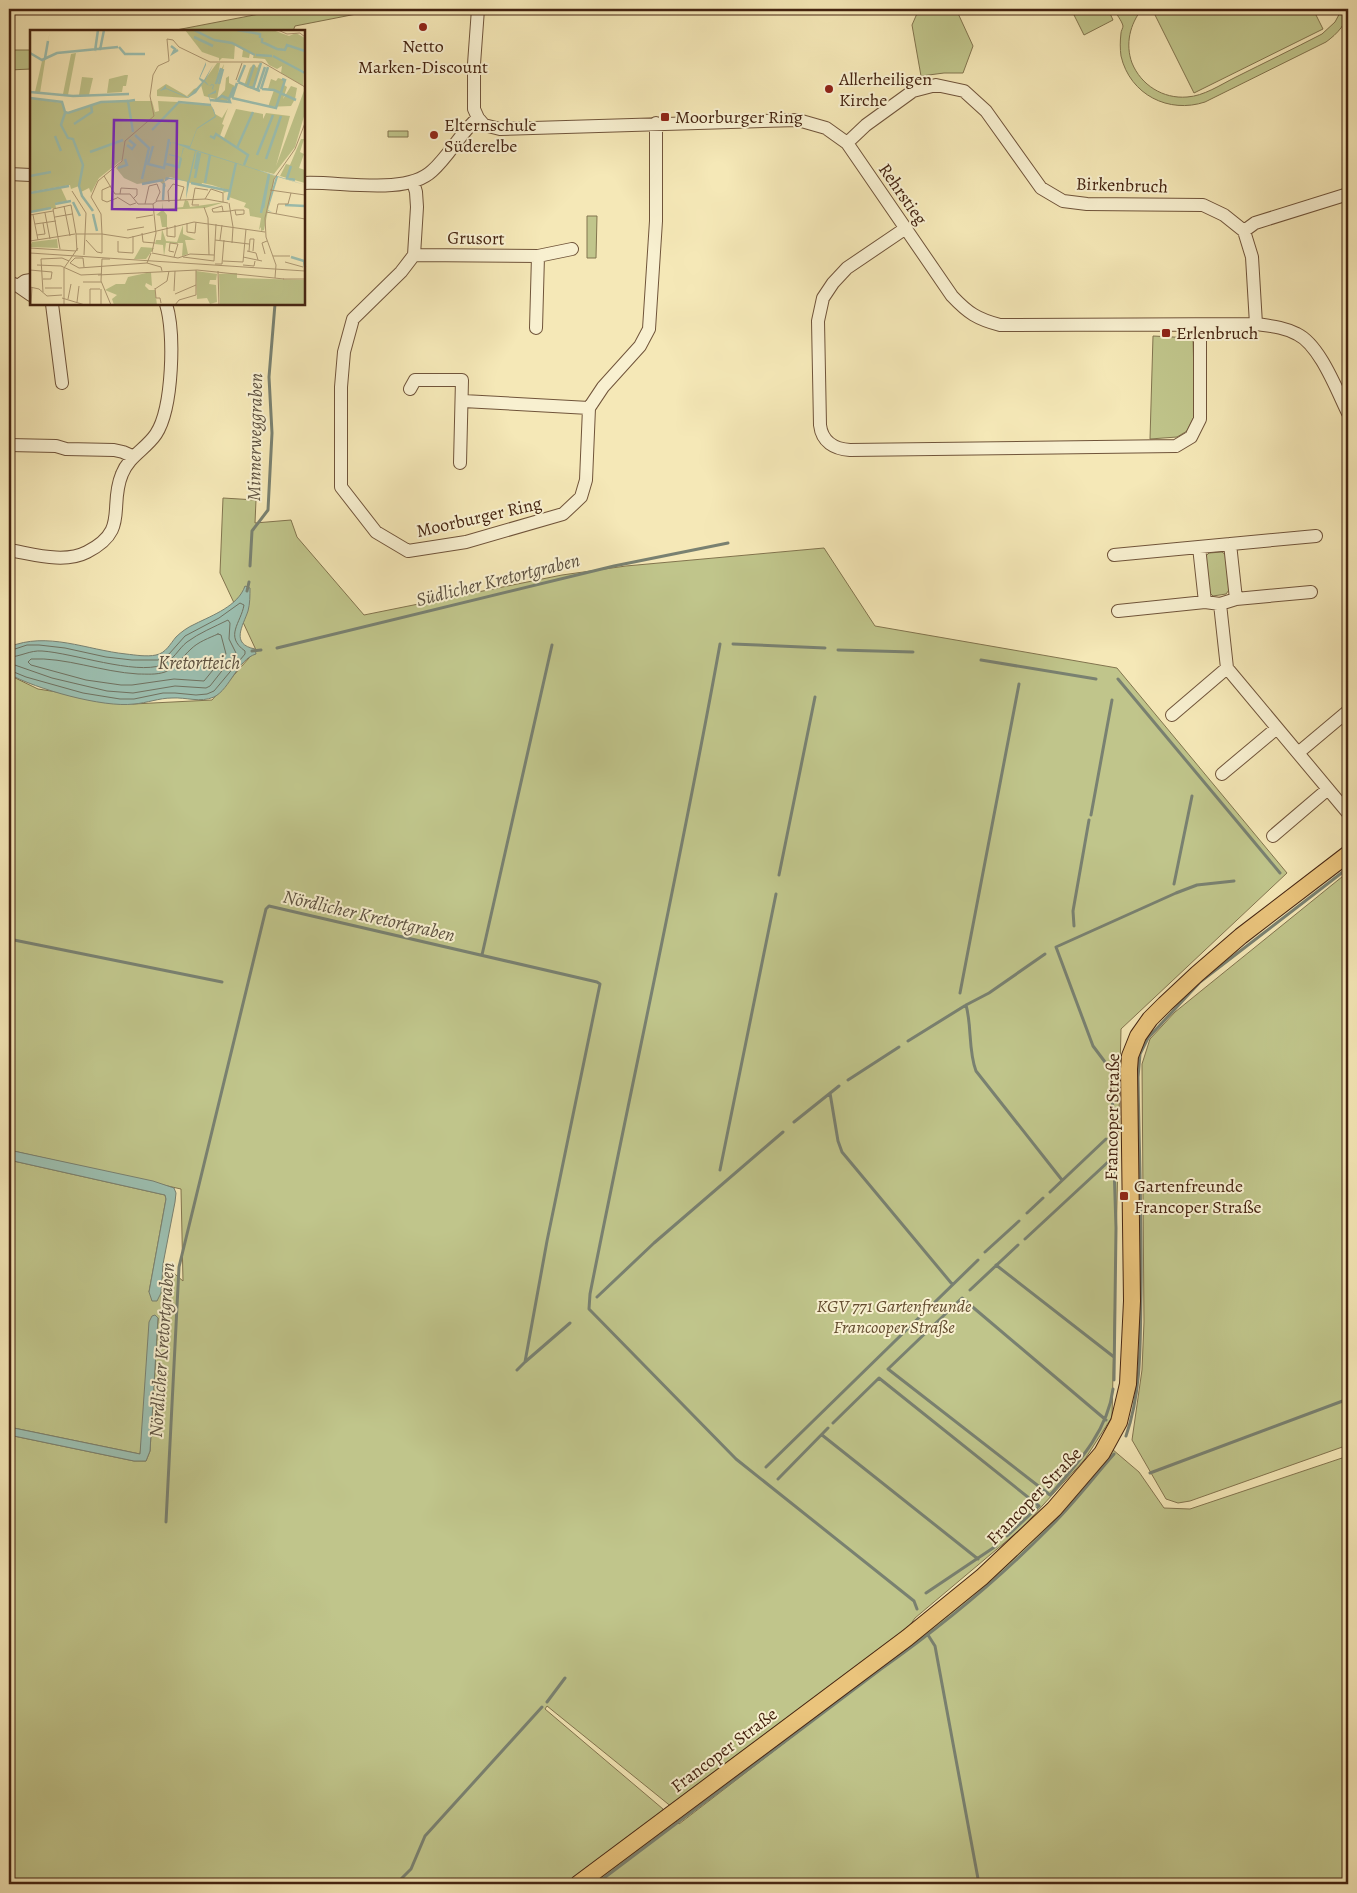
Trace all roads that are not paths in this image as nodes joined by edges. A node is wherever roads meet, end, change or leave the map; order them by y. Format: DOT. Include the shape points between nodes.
graph roads {
  1 [pos="478,9"];
  2 [pos="478,118"];
  3 [pos="656,124"];
  4 [pos="847,143"];
  5 [pos="9,174"];
  6 [pos="30,175"];
  7 [pos="413,182"];
  8 [pos="305,183"];
  9 [pos="1348,194"];
  10 [pos="906,228"];
  11 [pos="1244,231"];
  12 [pos="572,249"];
  13 [pos="414,255"];
  14 [pos="538,256"];
  15 [pos="30,280"];
  16 [pos="14,284"];
  17 [pos="30,294"];
  18 [pos="166,305"];
  19 [pos="49,306"];
  20 [pos="1256,324"];
  21 [pos="1200,325"];
  22 [pos="536,328"];
  23 [pos="62,383"];
  24 [pos="410,389"];
  25 [pos="463,401"];
  26 [pos="589,408"];
  27 [pos="1348,413"];
  28 [pos="9,445"];
  29 [pos="132,456"];
  30 [pos="460,463"];
  31 [pos="1316,536"];
  32 [pos="1230,544"];
  33 [pos="1199,547"];
  34 [pos="9,550"];
  35 [pos="1114,555"];
  36 [pos="1310,592"];
  37 [pos="1236,599"];
  38 [pos="1205,602"];
  39 [pos="1220,604"];
  40 [pos="1118,611"];
  41 [pos="1227,668"];
  42 [pos="1172,715"];
  43 [pos="1344,715"];
  44 [pos="1277,728"];
  45 [pos="1298,753"];
  46 [pos="1222,774"];
  47 [pos="1328,790"];
  48 [pos="1348,813"];
  49 [pos="1273,836"];
  50 [pos="1348,854"];
  51 [pos="578,1884"];
  1 -- 2 [label="street" via="473,98"];
  2 -- 3 [label="street, Rehrstieg" via="487,126 500,129"];
  2 -- 7 [label="street" via="463,131 434,169"];
  3 -- 4 [label="street, Rehrstieg" via="798,120 826,128"];
  3 -- 26 [label="street" via="656,221 648,329 640,346 603,387"];
  4 -- 10 [label="street, Rehrstieg"];
  4 -- 11 [label="street, Birkenbruch" via="913,91 936,85 964,91 986,111 1041,188 1063,201 1203,205 1224,215"];
  5 -- 6 [label="street"];
  7 -- 8 [label="street" via="388,185"];
  7 -- 13 [label="street" via="417,200"];
  9 -- 11 [label="street" via="1255,223"];
  10 -- 21 [label="street, Rehrstieg" via="952,296 966,311 982,320 1000,325"];
  10 -- 21 [label="street" via="847,268 827,290 820,305 820,425 825,440 838,448 1176,446 1191,437 1200,418"];
  11 -- 20 [label="street" via="1252,257"];
  12 -- 14 [label="street, Grusort"];
  13 -- 14 [label="street, Grusort"];
  13 -- 26 [label="street, Moorburger Ring" via="353,320 344,352 341,487 376,532 408,551 466,542 563,514 581,497 586,480"];
  14 -- 22 [label="street"];
  15 -- 16 [label="street"];
  16 -- 17 [label="street"];
  18 -- 29 [label="street" via="171,328 167,408 153,438"];
  19 -- 23 [label="street"];
  20 -- 21 [label="street, Rehrstieg"];
  20 -- 27 [label="street, Rehrstieg" via="1279,327 1299,335 1315,350"];
  24 -- 25 [label="street" via="415,380 462,380"];
  25 -- 26 [label="street"];
  25 -- 30 [label="street"];
  28 -- 29 [label="street" via="114,450"];
  29 -- 34 [label="street" via="120,478 114,526 108,537 93,549 62,558"];
  31 -- 32 [label="street"];
  32 -- 33 [label="street"];
  32 -- 37 [label="street"];
  33 -- 35 [label="street"];
  33 -- 38 [label="street"];
  36 -- 37 [label="street"];
  37 -- 39 [label="street"];
  38 -- 39 [label="street"];
  38 -- 40 [label="street"];
  39 -- 41 [label="street"];
  41 -- 42 [label="street"];
  41 -- 44 [label="street"];
  43 -- 45 [label="street"];
  44 -- 45 [label="street"];
  44 -- 46 [label="street"];
  45 -- 47 [label="street"];
  47 -- 48 [label="street"];
  47 -- 49 [label="street"];
  50 -- 51 [label="main road, Francoper Straße" via="1197,974 1150,1019 1134,1045 1129,1069 1132,1301 1128,1384 1119,1422 1102,1453 1054,1509 982,1577 891,1650"];
}
